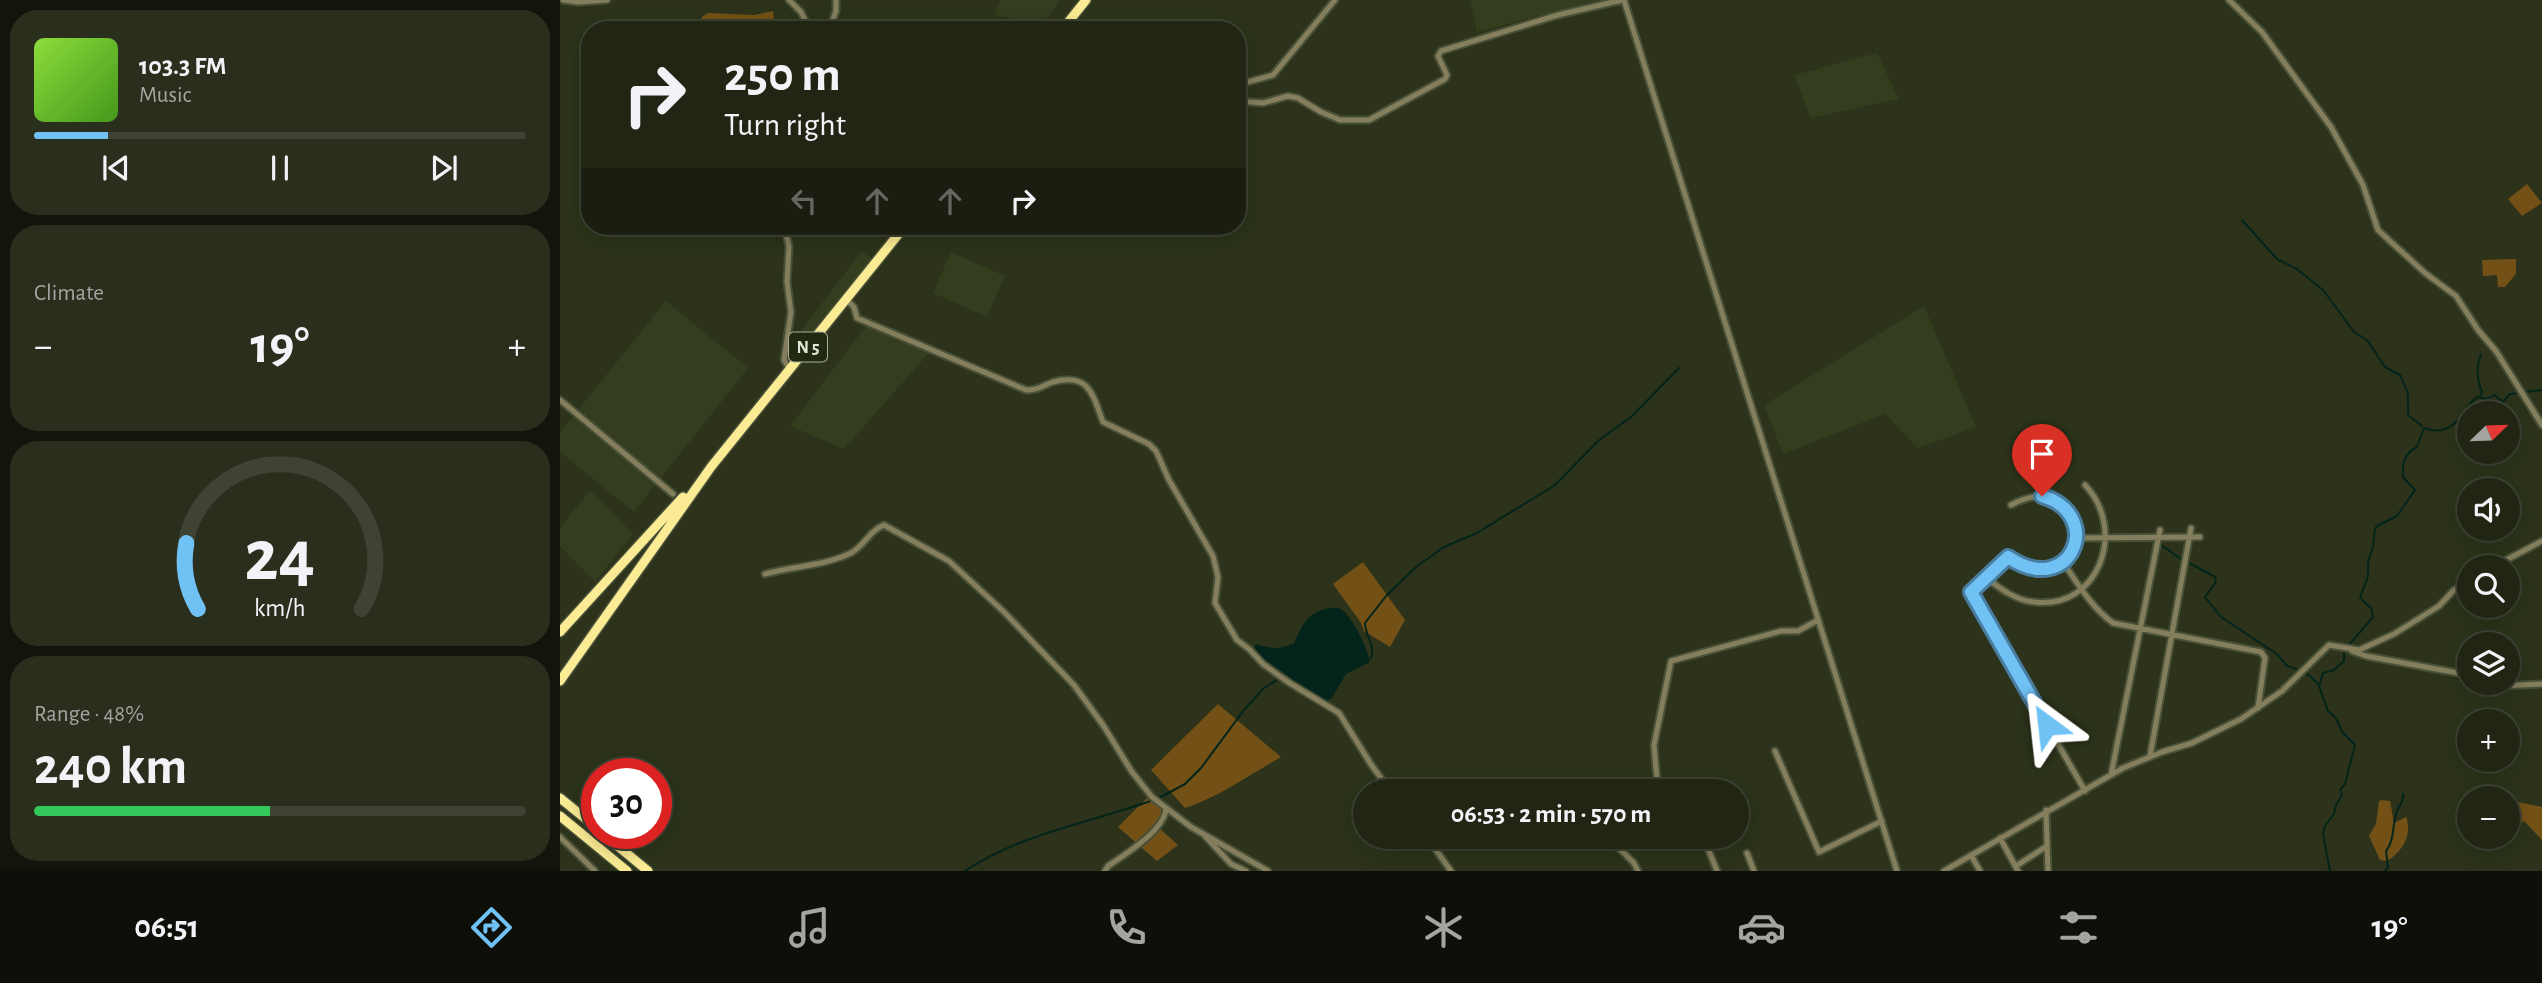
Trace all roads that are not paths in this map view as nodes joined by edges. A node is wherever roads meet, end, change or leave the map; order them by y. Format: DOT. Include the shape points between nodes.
graph roads {
  1 [pos="563,0"];
  2 [pos="607,0"];
  3 [pos="789,0"];
  4 [pos="836,0"];
  5 [pos="1086,0"];
  6 [pos="1335,0"];
  7 [pos="1623,0"];
  8 [pos="2229,0"];
  9 [pos="806,21"];
  10 [pos="832,21"];
  11 [pos="1069,21"];
  12 [pos="1246,82"];
  13 [pos="1246,102"];
  14 [pos="786,235"];
  15 [pos="898,235"];
  16 [pos="846,299"];
  17 [pos="790,370"];
  18 [pos="560,400"];
  19 [pos="2542,425"];
  20 [pos="711,467"];
  21 [pos="2085,485"];
  22 [pos="673,494"];
  23 [pos="2011,505"];
  24 [pos="2191,528"];
  25 [pos="2160,530"];
  26 [pos="2159,537"];
  27 [pos="2190,537"];
  28 [pos="2200,537"];
  29 [pos="2077,538"];
  30 [pos="2106,538"];
  31 [pos="2542,541"];
  32 [pos="2516,555"];
  33 [pos="2063,562"];
  34 [pos="765,574"];
  35 [pos="1986,578"];
  36 [pos="2081,588"];
  37 [pos="2457,588"];
  38 [pos="1818,620"];
  39 [pos="2140,629"];
  40 [pos="560,632"];
  41 [pos="2172,635"];
  42 [pos="2349,649"];
  43 [pos="2457,673"];
  44 [pos="560,681"];
  45 [pos="2542,684"];
  46 [pos="2520,685"];
  47 [pos="2258,708"];
  48 [pos="1775,751"];
  49 [pos="2150,757"];
  50 [pos="2111,775"];
  51 [pos="1383,779"];
  52 [pos="1657,779"];
  53 [pos="2085,791"];
  54 [pos="560,798"];
  55 [pos="1166,808"];
  56 [pos="2046,810"];
  57 [pos="581,815"];
  58 [pos="560,816"];
  59 [pos="1882,821"];
  60 [pos="1203,834"];
  61 [pos="560,837"];
  62 [pos="2000,838"];
  63 [pos="2047,846"];
  64 [pos="621,849"];
  65 [pos="1435,849"];
  66 [pos="1620,849"];
  67 [pos="1708,849"];
  68 [pos="1747,853"];
  69 [pos="1971,855"];
  70 [pos="2017,868"];
  71 [pos="595,871"];
  72 [pos="627,871"];
  73 [pos="648,871"];
  74 [pos="1105,871"];
  75 [pos="1246,871"];
  76 [pos="1268,871"];
  77 [pos="1451,871"];
  78 [pos="1638,871"];
  79 [pos="1717,871"];
  80 [pos="1754,871"];
  81 [pos="1897,871"];
  82 [pos="1944,871"];
  83 [pos="1980,871"];
  84 [pos="2048,871"];
  1 -- 2 [label="street"];
  3 -- 9 [label="street"];
  4 -- 10 [label="street"];
  5 -- 11 [label="highway"];
  6 -- 12 [label="street" via="1273,75"];
  7 -- 13 [label="street" via="1441,51 1438,56 1446,79 1372,120 1340,120 1288,96 1263,103"];
  7 -- 38 [label="street"];
  8 -- 19 [label="street" via="2268,40 2331,127 2363,185 2378,230 2456,296"];
  14 -- 17 [label="street" via="791,312 784,360"];
  15 -- 16 [label="highway, N 5"];
  16 -- 17 [label="highway, N 5"];
  16 -- 51 [label="street" via="857,318 1026,390 1071,380 1089,389 1103,422 1156,451 1217,566 1214,603 1229,630 1262,664 1339,713"];
  17 -- 20 [label="highway, N 5"];
  18 -- 22 [label="street"];
  20 -- 40 [label="highway, N 5"];
  20 -- 44 [label="highway, N 5"];
  21 -- 30 [label="street" via="2098,502"];
  23 -- 29 [label="street" via="2035,495 2056,500 2074,520"];
  24 -- 27 [label="street"];
  25 -- 26 [label="street"];
  26 -- 27 [label="street"];
  26 -- 30 [label="street"];
  26 -- 39 [label="street"];
  27 -- 28 [label="street"];
  27 -- 41 [label="street"];
  29 -- 30 [label="street"];
  29 -- 33 [label="street"];
  30 -- 36 [label="street" via="2099,566"];
  31 -- 32 [label="street"];
  33 -- 35 [label="street" via="2038,570 2008,557"];
  33 -- 36 [label="street"];
  34 -- 55 [label="street" via="839,558 884,525 943,557 1074,685 1132,772"];
  35 -- 36 [label="street" via="2031,602 2057,601"];
  35 -- 53 [label="street" via="1971,592"];
  36 -- 39 [label="street" via="2113,624"];
  37 -- 42 [label="street" via="2404,628 2359,650"];
  38 -- 52 [label="street" via="1798,631 1781,631 1671,661 1654,745"];
  38 -- 59 [label="street"];
  39 -- 41 [label="street"];
  39 -- 50 [label="street"];
  41 -- 47 [label="street" via="2261,652 2265,658"];
  41 -- 49 [label="street"];
  42 -- 43 [label="street"];
  42 -- 47 [label="street" via="2329,645 2305,672"];
  45 -- 46 [label="street"];
  47 -- 49 [label="street" via="2192,743"];
  48 -- 59 [label="street" via="1819,852"];
  49 -- 50 [label="street"];
  50 -- 53 [label="street"];
  53 -- 56 [label="street"];
  54 -- 57 [label="highway"];
  55 -- 60 [label="street"];
  55 -- 74 [label="street" via="1158,828"];
  56 -- 62 [label="street"];
  56 -- 63 [label="street"];
  58 -- 72 [label="highway"];
  59 -- 81 [label="street"];
  60 -- 75 [label="street" via="1231,864"];
  60 -- 76 [label="street"];
  61 -- 71 [label="street"];
  62 -- 69 [label="street"];
  62 -- 70 [label="street"];
  63 -- 70 [label="street"];
  63 -- 84 [label="street"];
  64 -- 73 [label="highway"];
  65 -- 77 [label="street"];
  66 -- 78 [label="street"];
  67 -- 79 [label="street"];
  68 -- 80 [label="street"];
  69 -- 82 [label="street"];
  69 -- 83 [label="street"];
}
